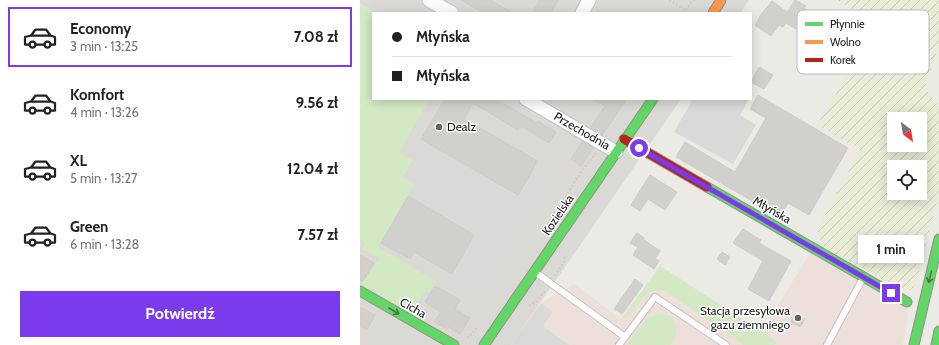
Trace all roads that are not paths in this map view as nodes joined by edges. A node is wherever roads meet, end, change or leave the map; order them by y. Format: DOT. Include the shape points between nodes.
graph roads {
  1 [pos="429,0"];
  2 [pos="589,0"];
  3 [pos="721,0"];
  4 [pos="450,12"];
  5 [pos="583,12"];
  6 [pos="713,12"];
  7 [pos="528,100"];
  8 [pos="652,100"];
  9 [pos="624,139"];
  10 [pos="616,152"];
  11 [pos="939,239"];
  12 [pos="534,271"];
  13 [pos="864,277"];
  14 [pos="360,291"];
  15 [pos="907,302"];
  16 [pos="624,337"];
  17 [pos="454,345"];
  18 [pos="484,345"];
  19 [pos="619,345"];
  20 [pos="726,345"];
  21 [pos="827,345"];
  22 [pos="914,345"];
  1 -- 4 [label="street"];
  2 -- 5 [label="street"];
  3 -- 6 [label="street"];
  7 -- 10 [label="street, Przechodnia"];
  8 -- 9 [label="street, Kozielska"];
  9 -- 10 [label="street, Kozielska"];
  9 -- 13 [label="street, Młyńska"];
  10 -- 12 [label="street, Kozielska"];
  11 -- 22 [label="street, one-way"];
  12 -- 16 [label="lane"];
  12 -- 18 [label="street, Kozielska"];
  13 -- 15 [label="street, Młyńska"];
  13 -- 21 [label="lane"];
  14 -- 17 [label="street, Cicha, one-way"];
  16 -- 19 [label="lane"];
  16 -- 20 [label="lane" via="655,298"];
}
